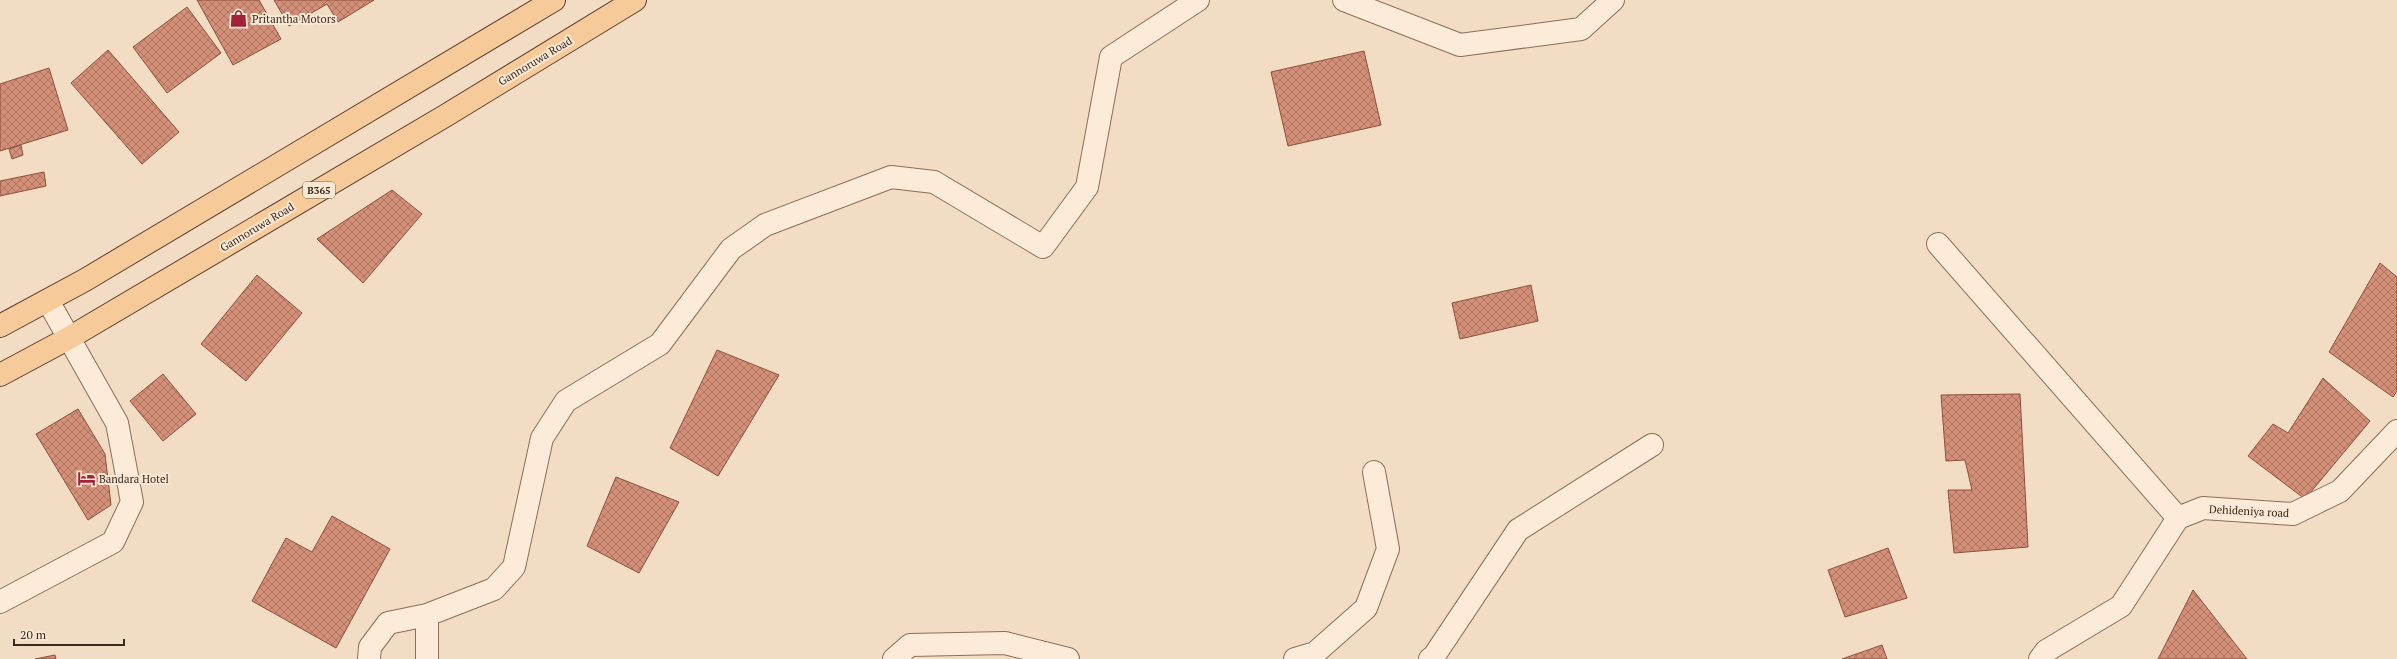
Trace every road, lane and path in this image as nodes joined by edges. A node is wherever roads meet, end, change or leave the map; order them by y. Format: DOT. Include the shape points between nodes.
graph roads {
  1 [pos="554,0"];
  2 [pos="635,0"];
  3 [pos="1198,0"];
  4 [pos="1344,0"];
  5 [pos="1613,0"];
  6 [pos="1938,244"];
  7 [pos="48,301"];
  8 [pos="0,326"];
  9 [pos="69,338"];
  10 [pos="0,375"];
  11 [pos="2397,431"];
  12 [pos="1652,445"];
  13 [pos="1374,472"];
  14 [pos="2178,518"];
  15 [pos="0,602"];
  16 [pos="427,615"];
  17 [pos="1005,651"];
  18 [pos="369,659"];
  19 [pos="427,659"];
  20 [pos="894,659"];
  21 [pos="1068,659"];
  22 [pos="1295,659"];
  23 [pos="1430,659"];
  24 [pos="2040,659"];
  1 -- 7 [label="main road"];
  2 -- 9 [label="main road, Gannoruwa Road / B365" via="445,116"];
  3 -- 16 [label="street" via="1111,57 1087,187 1043,247 934,182 891,177 765,225 730,249 660,344 566,401 542,438 514,567 494,589"];
  4 -- 5 [label="street" via="1460,45 1581,29"];
  6 -- 14 [label="street"];
  7 -- 8 [label="main road"];
  7 -- 9 [label="street"];
  9 -- 10 [label="main road, Gannoruwa Road / B365"];
  9 -- 15 [label="street" via="117,423 132,502 113,542"];
  11 -- 14 [label="street, Dehideniya road" via="2340,490 2293,514 2203,508"];
  12 -- 23 [label="street" via="1518,530"];
  13 -- 22 [label="street" via="1388,549 1366,608 1315,652"];
  14 -- 24 [label="street" via="2121,606 2046,651"];
  16 -- 18 [label="street" via="388,624 370,646"];
  16 -- 19 [label="street"];
  17 -- 20 [label="street" via="910,646"];
  17 -- 21 [label="street"];
}
